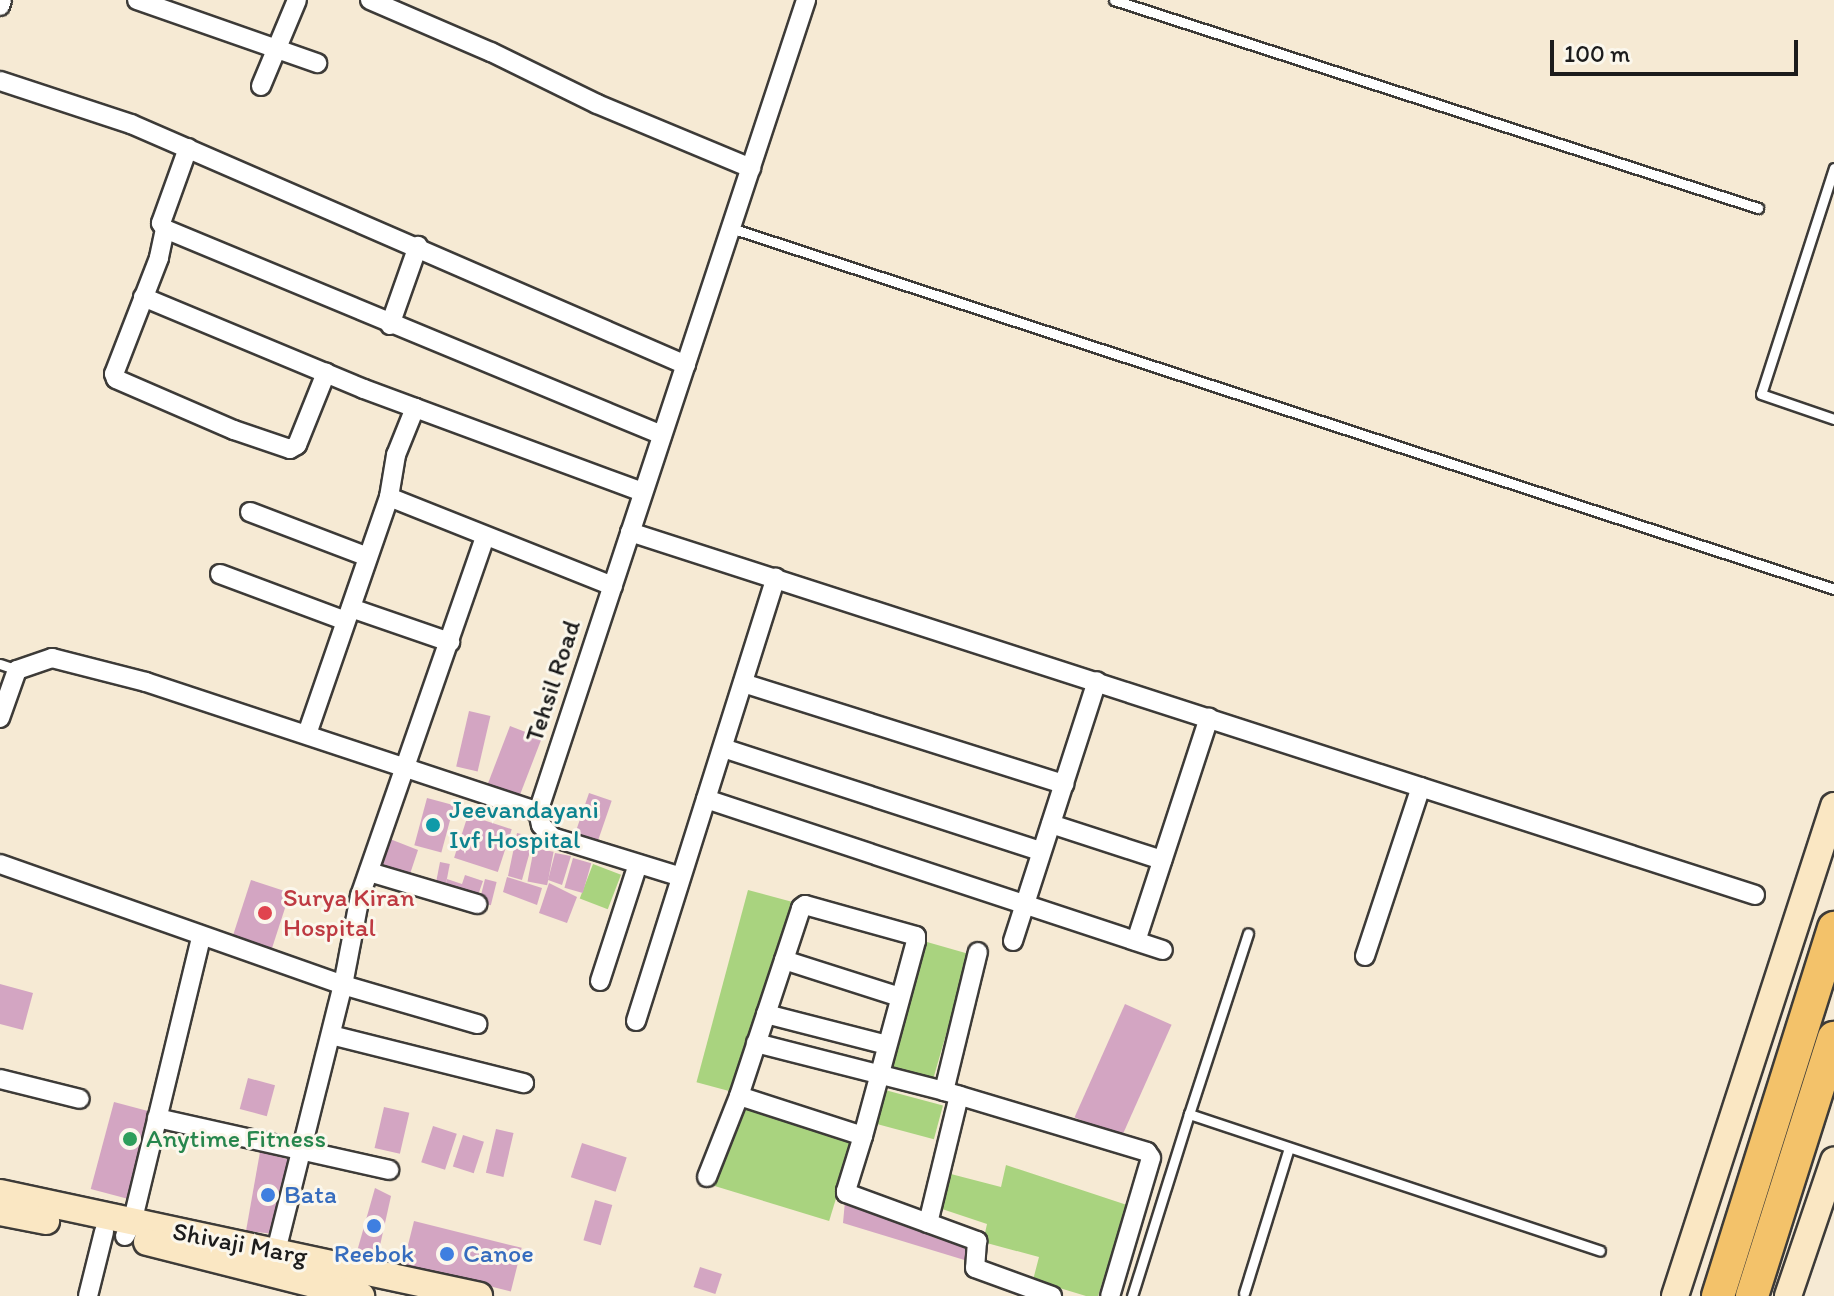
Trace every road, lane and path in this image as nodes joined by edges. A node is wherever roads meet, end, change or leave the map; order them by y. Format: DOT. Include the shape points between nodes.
graph roads {
  1 [pos="2,0"];
  2 [pos="137,0"];
  3 [pos="297,0"];
  4 [pos="370,0"];
  5 [pos="806,0"];
  6 [pos="1114,0"];
  7 [pos="0,6"];
  8 [pos="278,49"];
  9 [pos="317,63"];
  10 [pos="0,81"];
  11 [pos="261,86"];
  12 [pos="188,148"];
  13 [pos="751,168"];
  14 [pos="1834,168"];
  15 [pos="1758,208"];
  16 [pos="731,228"];
  17 [pos="165,229"];
  18 [pos="418,246"];
  19 [pos="143,297"];
  20 [pos="390,325"];
  21 [pos="686,365"];
  22 [pos="326,373"];
  23 [pos="415,408"];
  24 [pos="1834,419"];
  25 [pos="662,435"];
  26 [pos="643,492"];
  27 [pos="389,497"];
  28 [pos="250,512"];
  29 [pos="630,532"];
  30 [pos="485,537"];
  31 [pos="368,557"];
  32 [pos="220,574"];
  33 [pos="776,578"];
  34 [pos="613,586"];
  35 [pos="1834,589"];
  36 [pos="348,614"];
  37 [pos="450,642"];
  38 [pos="9,667"];
  39 [pos="1097,681"];
  40 [pos="743,683"];
  41 [pos="0,718"];
  42 [pos="1209,718"];
  43 [pos="307,734"];
  44 [pos="723,748"];
  45 [pos="408,766"];
  46 [pos="1064,784"];
  47 [pos="1421,787"];
  48 [pos="706,799"];
  49 [pos="1834,806"];
  50 [pos="538,812"];
  51 [pos="1051,824"];
  52 [pos="1040,851"];
  53 [pos="1162,860"];
  54 [pos="0,864"];
  55 [pos="638,864"];
  56 [pos="369,872"];
  57 [pos="681,877"];
  58 [pos="1755,895"];
  59 [pos="477,904"];
  60 [pos="1025,904"];
  61 [pos="1834,928"];
  62 [pos="1248,933"];
  63 [pos="201,937"];
  64 [pos="1013,941"];
  65 [pos="1136,941"];
  66 [pos="1163,950"];
  67 [pos="978,952"];
  68 [pos="1365,956"];
  69 [pos="784,960"];
  70 [pos="600,981"];
  71 [pos="343,985"];
  72 [pos="900,997"];
  73 [pos="766,1014"];
  74 [pos="636,1021"];
  75 [pos="477,1024"];
  76 [pos="331,1035"];
  77 [pos="1834,1038"];
  78 [pos="756,1043"];
  79 [pos="887,1045"];
  80 [pos="879,1074"];
  81 [pos="0,1079"];
  82 [pos="524,1083"];
  83 [pos="951,1093"];
  84 [pos="739,1096"];
  85 [pos="80,1099"];
  86 [pos="1189,1114"];
  87 [pos="157,1118"];
  88 [pos="863,1136"];
  89 [pos="1289,1148"];
  90 [pos="302,1152"];
  91 [pos="1834,1161"];
  92 [pos="389,1170"];
  93 [pos="707,1177"];
  94 [pos="0,1193"];
  95 [pos="0,1212"];
  96 [pos="928,1223"];
  97 [pos="120,1231"];
  98 [pos="1600,1251"];
  99 [pos="273,1262"];
  100 [pos="426,1290"];
  101 [pos="1244,1293"];
  102 [pos="88,1296"];
  103 [pos="361,1296"];
  104 [pos="479,1296"];
  105 [pos="1052,1296"];
  106 [pos="1110,1296"];
  107 [pos="1132,1296"];
  108 [pos="1675,1296"];
  109 [pos="1718,1296"];
  110 [pos="1752,1296"];
  111 [pos="1788,1296"];
  1 -- 7 [label="street"];
  2 -- 8 [label="street"];
  3 -- 8 [label="street"];
  4 -- 13 [label="street"];
  5 -- 13 [label="street, Tehsil Road"];
  6 -- 15 [label="lane"];
  8 -- 9 [label="street"];
  8 -- 11 [label="street"];
  10 -- 12 [label="street"];
  12 -- 17 [label="street" via="161,223"];
  12 -- 18 [label="street"];
  13 -- 16 [label="street, Tehsil Road"];
  14 -- 24 [label="lane" via="1761,394"];
  16 -- 21 [label="street, Tehsil Road"];
  16 -- 35 [label="lane"];
  17 -- 19 [label="street"];
  17 -- 20 [label="street"];
  18 -- 20 [label="street"];
  18 -- 21 [label="street"];
  19 -- 22 [label="street"];
  19 -- 22 [label="street" via="114,377 234,430 290,449 297,445"];
  20 -- 25 [label="street"];
  21 -- 25 [label="street, Tehsil Road"];
  22 -- 23 [label="street"];
  23 -- 26 [label="street"];
  23 -- 27 [label="street" via="396,455"];
  25 -- 26 [label="street, Tehsil Road"];
  26 -- 29 [label="street, Tehsil Road"];
  27 -- 30 [label="street"];
  27 -- 31 [label="street"];
  28 -- 31 [label="street"];
  29 -- 33 [label="street"];
  29 -- 34 [label="street, Tehsil Road"];
  30 -- 34 [label="street"];
  30 -- 37 [label="street"];
  31 -- 36 [label="street"];
  32 -- 36 [label="street"];
  33 -- 39 [label="street"];
  33 -- 40 [label="street"];
  34 -- 50 [label="street, Tehsil Road"];
  36 -- 37 [label="street"];
  36 -- 43 [label="street"];
  37 -- 45 [label="street"];
  38 -- 41 [label="street"];
  38 -- 43 [label="street" via="52,658 67,661"];
  39 -- 42 [label="street"];
  39 -- 46 [label="street"];
  40 -- 44 [label="street"];
  40 -- 46 [label="street"];
  42 -- 47 [label="street"];
  42 -- 53 [label="street"];
  43 -- 45 [label="street"];
  44 -- 48 [label="street"];
  44 -- 52 [label="street"];
  45 -- 50 [label="street"];
  45 -- 56 [label="street"];
  46 -- 51 [label="street"];
  47 -- 58 [label="street"];
  47 -- 68 [label="street"];
  48 -- 57 [label="street"];
  48 -- 60 [label="street"];
  49 -- 108 [label="main road"];
  50 -- 55 [label="street" via="552,837"];
  51 -- 52 [label="street"];
  51 -- 53 [label="street"];
  52 -- 60 [label="street"];
  53 -- 65 [label="street"];
  54 -- 63 [label="street"];
  55 -- 57 [label="street"];
  55 -- 70 [label="street"];
  56 -- 59 [label="street"];
  56 -- 71 [label="street"];
  57 -- 74 [label="street"];
  60 -- 64 [label="street"];
  60 -- 65 [label="street"];
  61 -- 109 [label="highway"];
  62 -- 86 [label="lane"];
  63 -- 71 [label="street"];
  63 -- 87 [label="street"];
  65 -- 66 [label="street"];
  67 -- 83 [label="street"];
  69 -- 72 [label="street"];
  69 -- 72 [label="street" via="805,905 913,934 916,941"];
  69 -- 73 [label="street"];
  71 -- 75 [label="street"];
  71 -- 76 [label="street"];
  72 -- 79 [label="street"];
  73 -- 78 [label="street"];
  73 -- 79 [label="street"];
  76 -- 82 [label="street"];
  76 -- 90 [label="street"];
  77 -- 110 [label="highway"];
  78 -- 80 [label="street"];
  78 -- 84 [label="street"];
  79 -- 80 [label="street"];
  80 -- 83 [label="street"];
  80 -- 88 [label="street"];
  81 -- 85 [label="street"];
  83 -- 96 [label="street"];
  83 -- 106 [label="street" via="1150,1155"];
  84 -- 88 [label="street"];
  84 -- 93 [label="street"];
  86 -- 89 [label="lane"];
  86 -- 107 [label="lane"];
  87 -- 90 [label="street"];
  87 -- 97 [label="street"];
  88 -- 96 [label="street" via="846,1193"];
  89 -- 98 [label="lane"];
  89 -- 101 [label="lane"];
  90 -- 92 [label="street"];
  90 -- 99 [label="street"];
  91 -- 111 [label="main road"];
  94 -- 97 [label="main road, Shivaji Marg"];
  95 -- 97 [label="main road, Shivaji Marg"];
  96 -- 105 [label="street" via="977,1241 977,1270"];
  97 -- 99 [label="main road, Shivaji Marg"];
  97 -- 102 [label="street"];
  99 -- 100 [label="main road, Shivaji Marg"];
  99 -- 103 [label="main road, Shivaji Marg"];
  100 -- 104 [label="main road, Shivaji Marg"];
}
